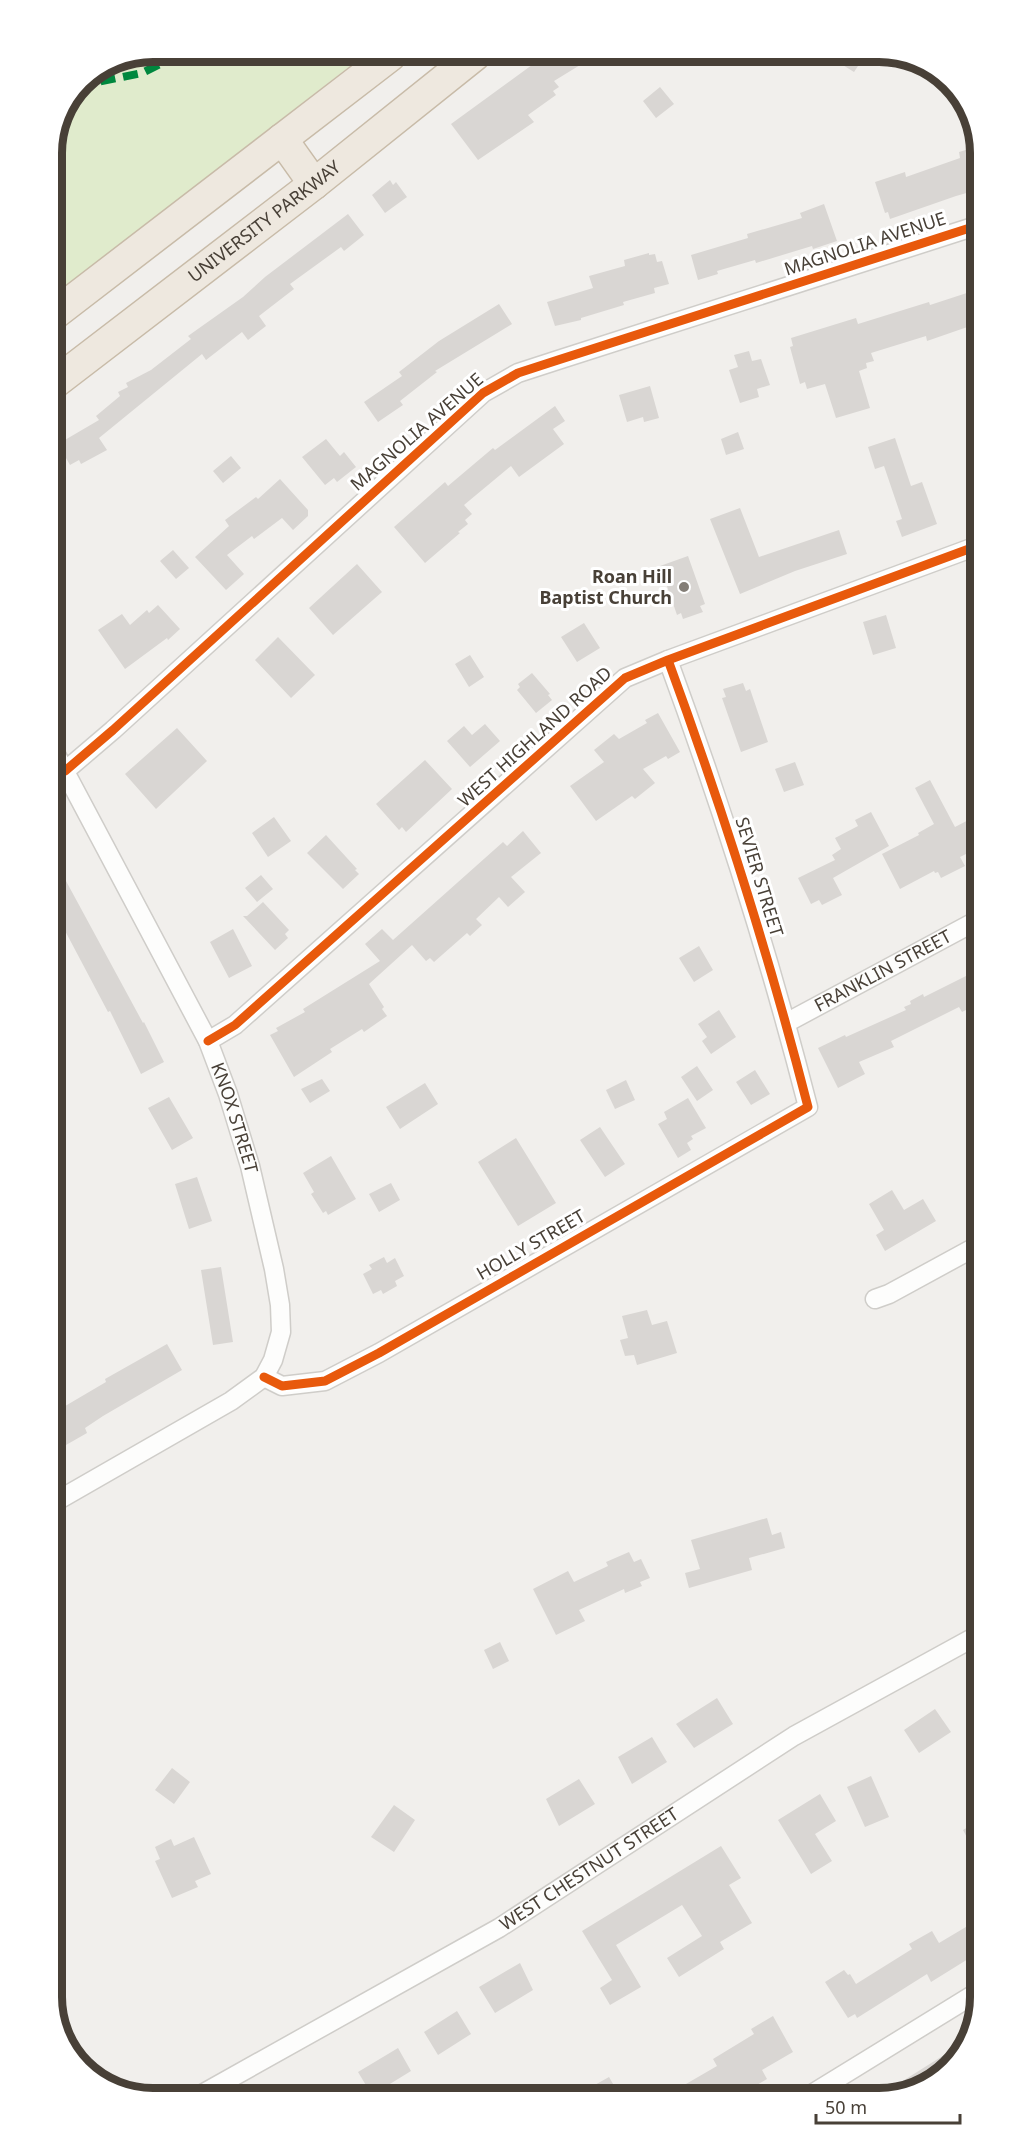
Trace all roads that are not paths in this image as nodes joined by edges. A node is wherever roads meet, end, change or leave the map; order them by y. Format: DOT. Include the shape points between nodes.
graph roads {
  1 [pos="383,61"];
  2 [pos="467,61"];
  3 [pos="282,140"];
  4 [pos="314,184"];
  5 [pos="970,228"];
  6 [pos="62,308"];
  7 [pos="62,377"];
  8 [pos="970,549"];
  9 [pos="668,660"];
  10 [pos="62,766"];
  11 [pos="65,771"];
  12 [pos="970,925"];
  13 [pos="786,1023"];
  14 [pos="208,1041"];
  15 [pos="808,1107"];
  16 [pos="970,1250"];
  17 [pos="875,1299"];
  18 [pos="264,1377"];
  19 [pos="62,1498"];
  20 [pos="970,1639"];
  21 [pos="970,1997"];
  22 [pos="213,2088"];
  23 [pos="822,2088"];
  1 -- 3 [label="highway"];
  2 -- 4 [label="highway, UNIVERSITY PARKWAY"];
  3 -- 4 [label="highway"];
  3 -- 6 [label="highway"];
  4 -- 7 [label="highway, UNIVERSITY PARKWAY"];
  5 -- 11 [label="street, MAGNOLIA AVENUE" via="498,382"];
  8 -- 9 [label="street, WEST HIGHLAND ROAD"];
  9 -- 13 [label="street, SEVIER STREET" via="711,778"];
  9 -- 14 [label="street, WEST HIGHLAND ROAD" via="625,678 235,1025"];
  10 -- 11 [label="street, KNOX STREET"];
  11 -- 14 [label="street, KNOX STREET"];
  12 -- 13 [label="street, FRANKLIN STREET"];
  13 -- 15 [label="street, SEVIER STREET"];
  14 -- 18 [label="street, KNOX STREET" via="250,1166 279,1296 281,1332"];
  15 -- 18 [label="street, HOLLY STREET" via="325,1381 282,1386"];
  16 -- 17 [label="street"];
  18 -- 19 [label="street" via="231,1401"];
  20 -- 22 [label="street, WEST CHESTNUT STREET" via="794,1736 499,1929"];
  21 -- 23 [label="street"];
}
